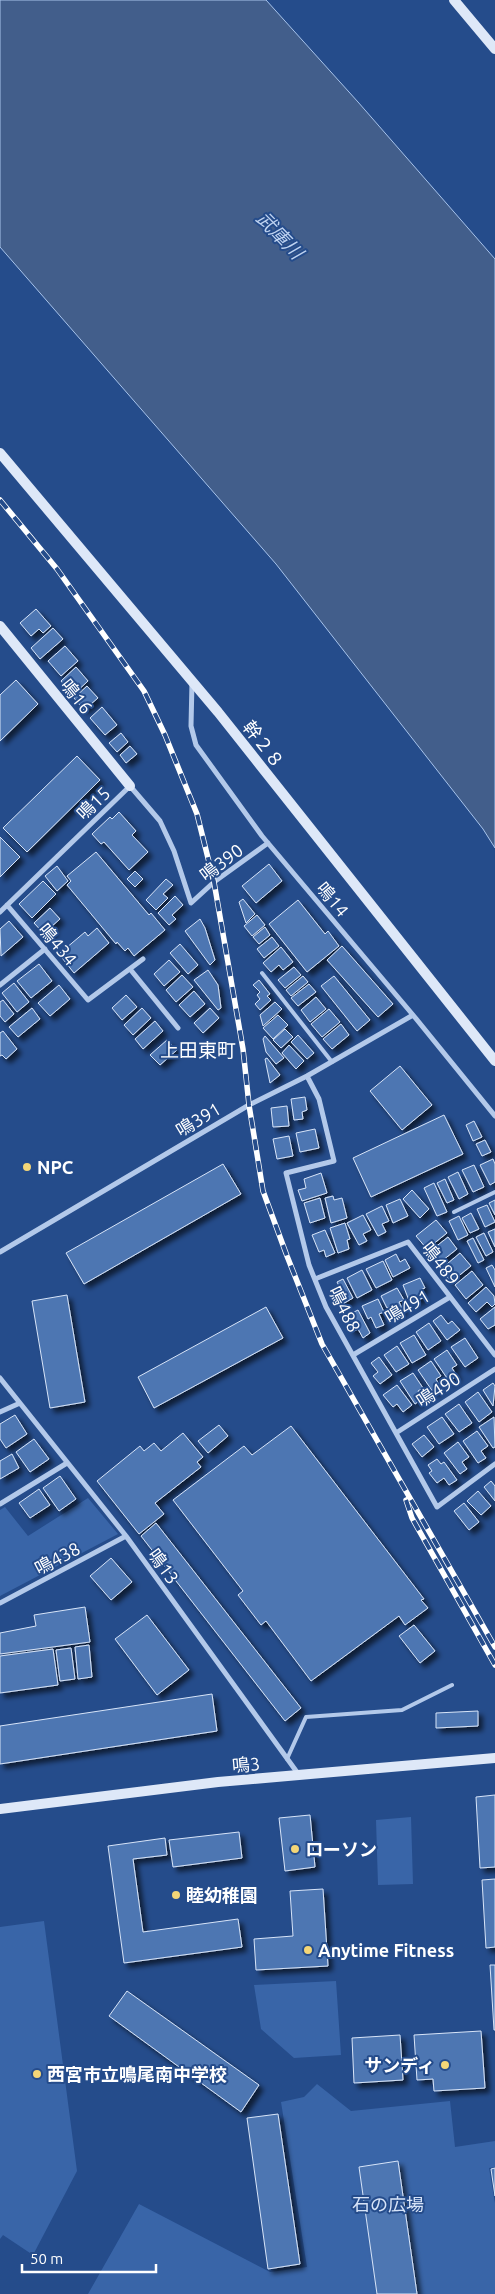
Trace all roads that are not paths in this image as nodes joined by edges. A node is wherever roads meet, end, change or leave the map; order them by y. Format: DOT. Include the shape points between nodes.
graph roads {
  1 [pos="454,0"];
  2 [pos="495,49"];
  3 [pos="0,453"];
  4 [pos="0,626"];
  5 [pos="192,681"];
  6 [pos="130,786"];
  7 [pos="268,843"];
  8 [pos="190,903"];
  9 [pos="8,905"];
  10 [pos="0,912"];
  11 [pos="45,949"];
  12 [pos="143,959"];
  13 [pos="130,970"];
  14 [pos="262,973"];
  15 [pos="0,985"];
  16 [pos="413,1015"];
  17 [pos="178,1028"];
  18 [pos="495,1061"];
  19 [pos="332,1062"];
  20 [pos="307,1076"];
  21 [pos="495,1116"];
  22 [pos="495,1192"];
  23 [pos="454,1212"];
  24 [pos="0,1252"];
  25 [pos="315,1280"];
  26 [pos="450,1297"];
  27 [pos="353,1355"];
  28 [pos="495,1356"];
  29 [pos="495,1369"];
  30 [pos="0,1378"];
  31 [pos="20,1403"];
  32 [pos="0,1412"];
  33 [pos="396,1433"];
  34 [pos="67,1463"];
  35 [pos="495,1464"];
  36 [pos="0,1504"];
  37 [pos="126,1536"];
  38 [pos="0,1603"];
  39 [pos="452,1685"];
  40 [pos="495,1758"];
  41 [pos="287,1759"];
  42 [pos="299,1775"];
  43 [pos="0,1809"];
  1 -- 2 [label="street"];
  3 -- 5 [label="street, 幹２８"];
  4 -- 6 [label="street, 鳴16"];
  5 -- 7 [label="street, 鳴14" via="191,726 196,745"];
  5 -- 18 [label="street, 幹２８"];
  6 -- 8 [label="street, 鳴15" via="160,821 174,851"];
  6 -- 9 [label="street, 鳴15"];
  7 -- 8 [label="street, 鳴390"];
  7 -- 16 [label="street, 鳴14"];
  9 -- 10 [label="street, 鳴15"];
  9 -- 11 [label="street, 鳴434"];
  11 -- 13 [label="street, 鳴434" via="88,1000"];
  11 -- 15 [label="street"];
  12 -- 13 [label="street"];
  13 -- 17 [label="street"];
  14 -- 19 [label="lane"];
  16 -- 19 [label="street, 鳴391"];
  16 -- 21 [label="street, 鳴14"];
  19 -- 20 [label="street, 鳴391"];
  20 -- 24 [label="street, 鳴391" via="249,1105"];
  20 -- 25 [label="street, 鳴488" via="319,1098 334,1161 286,1173"];
  22 -- 23 [label="lane"];
  25 -- 26 [label="street, 鳴489" via="408,1242"];
  25 -- 27 [label="street, 鳴488"];
  26 -- 27 [label="street, 鳴491"];
  26 -- 28 [label="street, 鳴489"];
  27 -- 33 [label="street, 鳴488"];
  29 -- 33 [label="street, 鳴490"];
  30 -- 31 [label="street, 鳴13"];
  31 -- 32 [label="street"];
  31 -- 34 [label="street, 鳴13"];
  33 -- 35 [label="street, 鳴488" via="437,1507"];
  34 -- 36 [label="street"];
  34 -- 37 [label="street, 鳴13"];
  37 -- 38 [label="street, 鳴438"];
  37 -- 41 [label="street, 鳴13"];
  39 -- 41 [label="lane" via="402,1710 306,1716"];
  40 -- 42 [label="street, 鳴3"];
  41 -- 42 [label="street, 鳴13"];
  42 -- 43 [label="street, 鳴3"];
}
